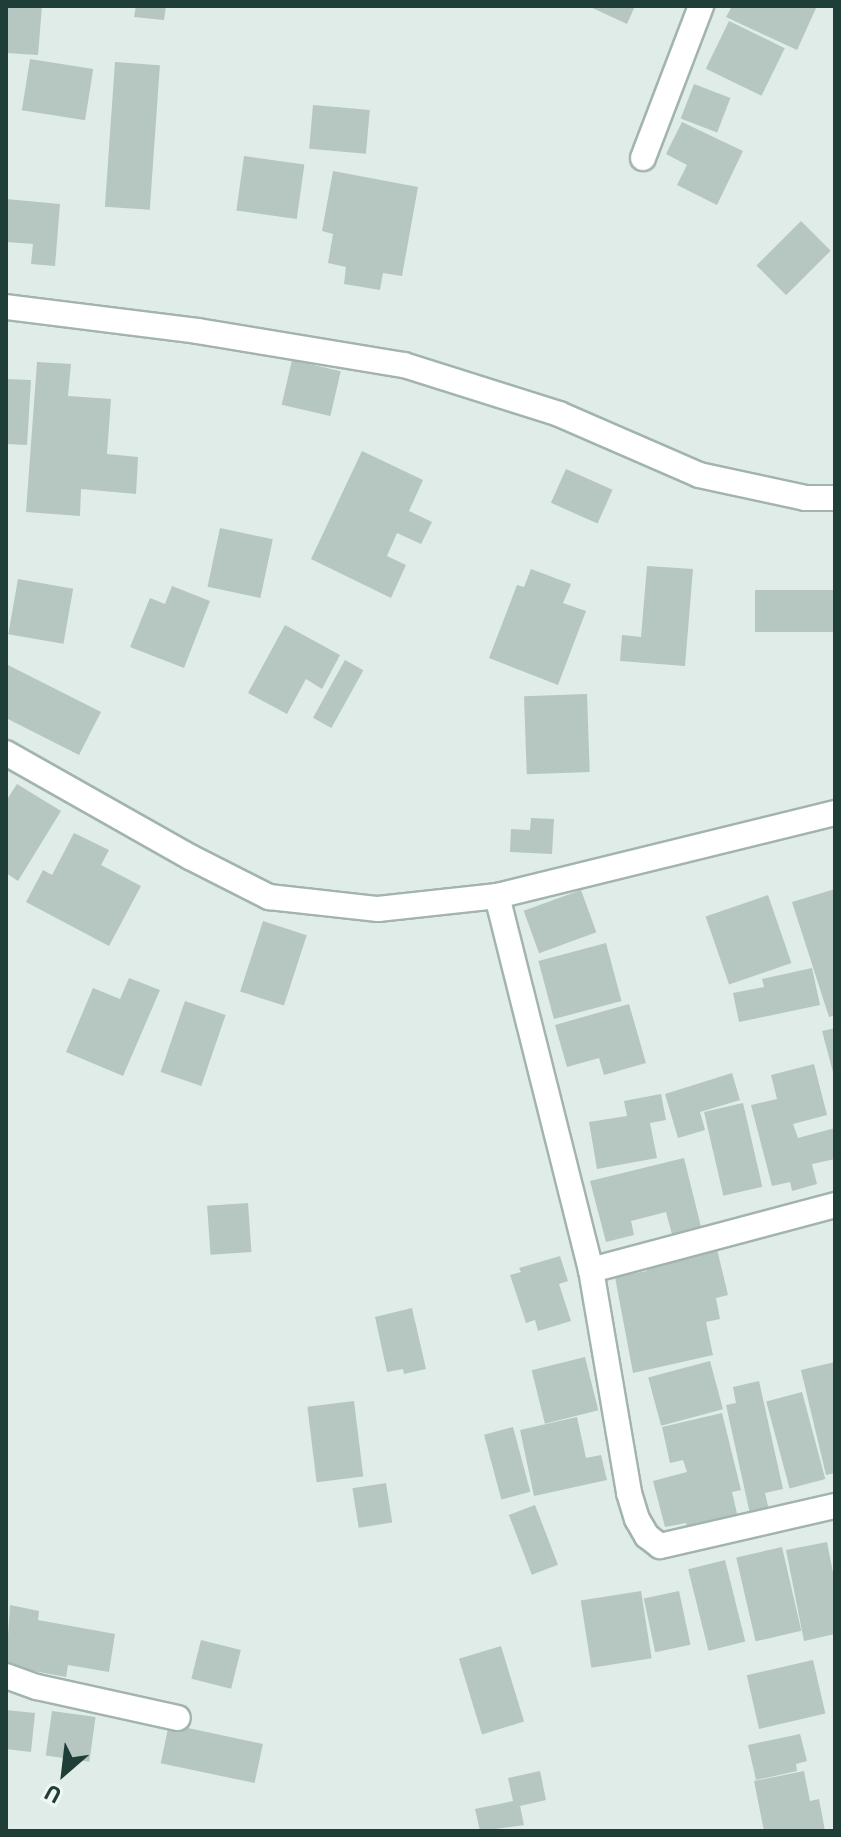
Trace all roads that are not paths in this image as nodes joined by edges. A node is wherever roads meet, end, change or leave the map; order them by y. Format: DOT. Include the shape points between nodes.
graph roads {
  1 [pos="701,6"];
  2 [pos="643,158"];
  3 [pos="6,307"];
  4 [pos="835,498"];
  5 [pos="6,753"];
  6 [pos="835,813"];
  7 [pos="497,896"];
  8 [pos="835,1205"];
  9 [pos="591,1270"];
  10 [pos="835,1506"];
  11 [pos="6,1676"];
  12 [pos="178,1718"];
  1 -- 2 [label="street"];
  3 -- 4 [label="street" via="404,365 559,414 699,475 805,498"];
  5 -- 7 [label="street" via="269,897 378,909"];
  6 -- 7 [label="street"];
  7 -- 9 [label="street"];
  8 -- 9 [label="street"];
  9 -- 10 [label="street" via="629,1493 647,1536 660,1546 672,1545"];
  11 -- 12 [label="street"];
}
